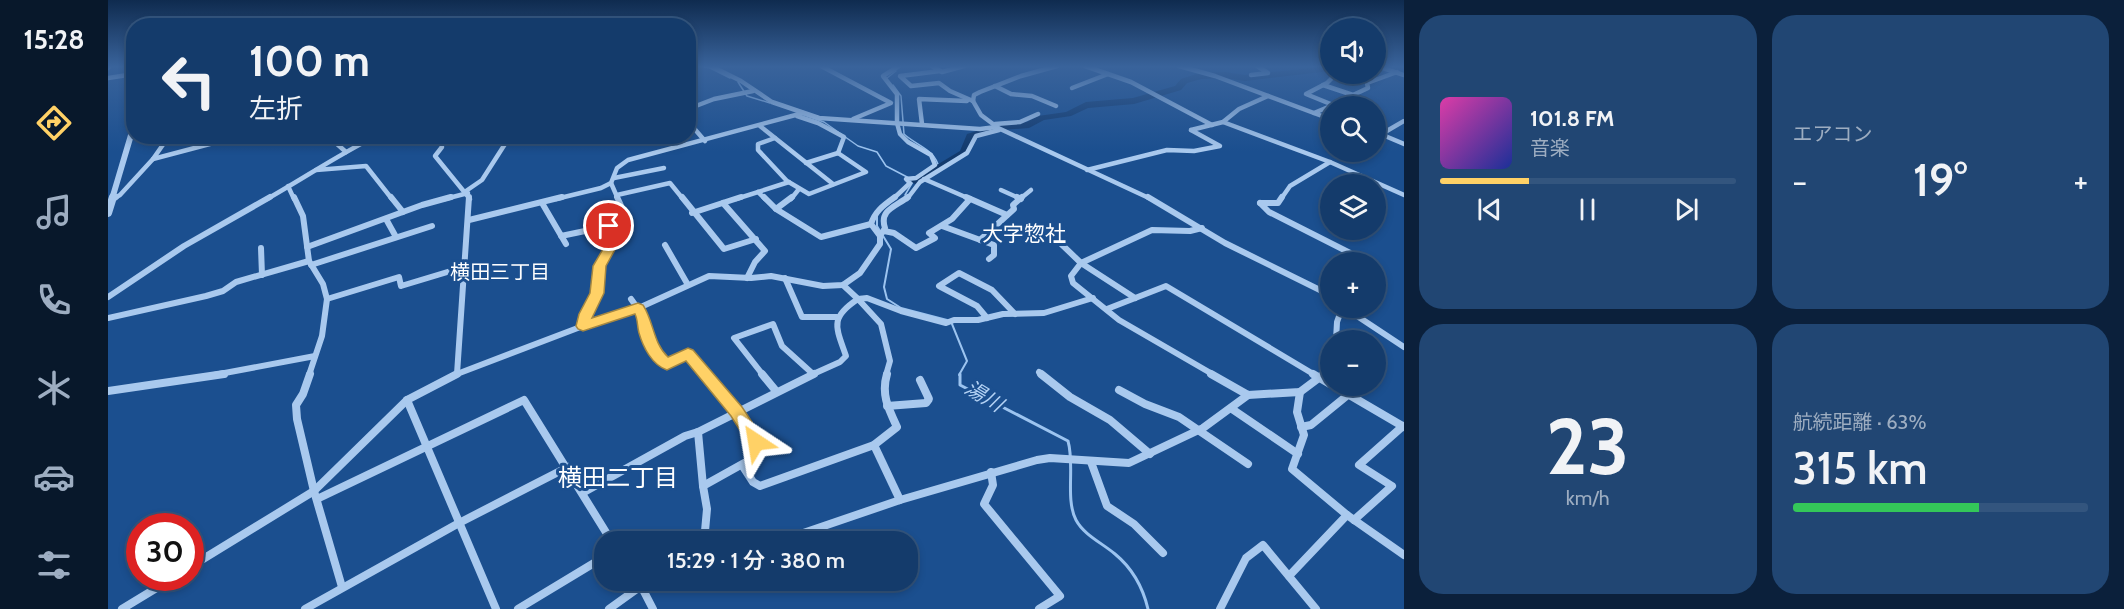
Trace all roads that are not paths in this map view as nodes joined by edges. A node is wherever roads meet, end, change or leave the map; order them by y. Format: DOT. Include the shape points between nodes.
graph roads {
  1 [pos="736,94"];
  2 [pos="759,94"];
  3 [pos="875,94"];
  4 [pos="897,94"];
  5 [pos="958,94"];
  6 [pos="976,94"];
  7 [pos="1015,94"];
  8 [pos="1154,94"];
  9 [pos="1264,94"];
  10 [pos="1307,94"];
  11 [pos="1268,96"];
  12 [pos="974,101"];
  13 [pos="696,105"];
  14 [pos="1056,106"];
  15 [pos="803,112"];
  16 [pos="1314,113"];
  17 [pos="1038,114"];
  18 [pos="1320,115"];
  19 [pos="797,116"];
  20 [pos="850,121"];
  21 [pos="1404,121"];
  22 [pos="1223,122"];
  23 [pos="896,124"];
  24 [pos="922,124"];
  25 [pos="1212,125"];
  26 [pos="760,126"];
  27 [pos="996,126"];
  28 [pos="1386,129"];
  29 [pos="1003,130"];
  30 [pos="696,131"];
  31 [pos="1386,137"];
  32 [pos="775,138"];
  33 [pos="705,141"];
  34 [pos="696,143"];
  35 [pos="129,144"];
  36 [pos="163,144"];
  37 [pos="210,144"];
  38 [pos="337,144"];
  39 [pos="361,144"];
  40 [pos="441,144"];
  41 [pos="505,144"];
  42 [pos="693,144"];
  43 [pos="1404,144"];
  44 [pos="346,152"];
  45 [pos="838,153"];
  46 [pos="1320,158"];
  47 [pos="153,159"];
  48 [pos="1330,162"];
  49 [pos="806,163"];
  50 [pos="664,168"];
  51 [pos="316,171"];
  52 [pos="1087,171"];
  53 [pos="924,179"];
  54 [pos="613,181"];
  55 [pos="789,182"];
  56 [pos="833,184"];
  57 [pos="288,186"];
  58 [pos="799,189"];
  59 [pos="1001,190"];
  60 [pos="1031,190"];
  61 [pos="467,192"];
  62 [pos="758,192"];
  63 [pos="617,195"];
  64 [pos="1404,195"];
  65 [pos="113,198"];
  66 [pos="970,199"];
  67 [pos="1021,199"];
  68 [pos="542,203"];
  69 [pos="723,203"];
  70 [pos="777,209"];
  71 [pos="403,212"];
  72 [pos="108,213"];
  73 [pos="692,213"];
  74 [pos="1007,215"];
  75 [pos="386,219"];
  76 [pos="469,220"];
  77 [pos="871,224"];
  78 [pos="432,226"];
  79 [pos="609,226"];
  80 [pos="942,226"];
  81 [pos="1031,227"];
  82 [pos="1203,228"];
  83 [pos="882,233"];
  84 [pos="561,236"];
  85 [pos="396,237"];
  86 [pos="756,239"];
  87 [pos="980,240"];
  88 [pos="566,244"];
  89 [pos="665,245"];
  90 [pos="307,247"];
  91 [pos="261,248"];
  92 [pos="1350,252"];
  93 [pos="989,259"];
  94 [pos="1081,262"];
  95 [pos="310,263"];
  96 [pos="464,267"];
  97 [pos="262,275"];
  98 [pos="747,278"];
  99 [pos="786,278"];
  100 [pos="688,285"];
  101 [pos="843,285"];
  102 [pos="1320,290"];
  103 [pos="108,297"];
  104 [pos="1093,298"];
  105 [pos="1136,298"];
  106 [pos="327,299"];
  107 [pos="631,299"];
  108 [pos="858,299"];
  109 [pos="638,308"];
  110 [pos="1107,309"];
  111 [pos="1015,314"];
  112 [pos="837,317"];
  113 [pos="108,318"];
  114 [pos="987,318"];
  115 [pos="1358,318"];
  116 [pos="583,326"];
  117 [pos="1404,347"];
  118 [pos="315,356"];
  119 [pos="1039,372"];
  120 [pos="458,374"];
  121 [pos="813,374"];
  122 [pos="1320,378"];
  123 [pos="920,380"];
  124 [pos="1119,390"];
  125 [pos="108,391"];
  126 [pos="776,391"];
  127 [pos="1300,392"];
  128 [pos="1248,395"];
  129 [pos="1347,396"];
  130 [pos="1352,396"];
  131 [pos="407,400"];
  132 [pos="887,406"];
  133 [pos="1232,409"];
  134 [pos="737,411"];
  135 [pos="1403,426"];
  136 [pos="1301,428"];
  137 [pos="1200,429"];
  138 [pos="698,432"];
  139 [pos="428,446"];
  140 [pos="874,446"];
  141 [pos="1150,454"];
  142 [pos="1298,454"];
  143 [pos="1091,462"];
  144 [pos="1248,464"];
  145 [pos="742,465"];
  146 [pos="568,467"];
  147 [pos="991,472"];
  148 [pos="703,486"];
  149 [pos="584,492"];
  150 [pos="316,495"];
  151 [pos="900,500"];
  152 [pos="1351,517"];
  153 [pos="459,523"];
  154 [pos="606,531"];
  155 [pos="705,531"];
  156 [pos="809,531"];
  157 [pos="1162,553"];
  158 [pos="1404,555"];
  159 [pos="204,559"];
  160 [pos="594,563"];
  161 [pos="1289,576"];
  162 [pos="342,587"];
  163 [pos="152,591"];
  164 [pos="630,591"];
  165 [pos="643,591"];
  166 [pos="122,609"];
  167 [pos="305,609"];
  168 [pos="496,609"];
  169 [pos="518,609"];
  170 [pos="609,609"];
  171 [pos="653,609"];
  172 [pos="1039,609"];
  173 [pos="1220,609"];
  174 [pos="1316,609"];
  1 -- 13 [label="street"];
  2 -- 15 [label="street"];
  3 -- 20 [label="street" via="891,105"];
  4 -- 23 [label="street"];
  5 -- 12 [label="street"];
  6 -- 12 [label="street"];
  7 -- 14 [label="street" via="1032,96"];
  8 -- 25 [label="street"];
  9 -- 11 [label="street"];
  10 -- 16 [label="street" via="1333,105"];
  11 -- 16 [label="street"];
  11 -- 22 [label="street" via="1239,109"];
  12 -- 24 [label="street" via="919,99"];
  12 -- 27 [label="street" via="981,115"];
  15 -- 19 [label="street"];
  15 -- 20 [label="street" via="828,120"];
  16 -- 18 [label="street"];
  17 -- 27 [label="street"];
  19 -- 26 [label="street"];
  19 -- 45 [label="street" via="844,137"];
  20 -- 23 [label="street"];
  21 -- 28 [label="street"];
  22 -- 25 [label="street"];
  22 -- 46 [label="street"];
  23 -- 24 [label="street"];
  23 -- 77 [label="street" via="904,140 929,153 935,165 916,178 906,178 910,183 906,191 875,212"];
  24 -- 27 [label="street" via="980,129"];
  25 -- 52 [label="street" via="1191,130 1220,146 1194,151 1167,150"];
  26 -- 32 [label="street"];
  26 -- 33 [label="street"];
  27 -- 29 [label="street"];
  29 -- 52 [label="street"];
  29 -- 53 [label="street" via="976,136 967,153"];
  30 -- 33 [label="street"];
  31 -- 43 [label="street"];
  32 -- 49 [label="street"];
  32 -- 55 [label="street" via="758,144 758,150"];
  33 -- 34 [label="street"];
  35 -- 65 [label="street"];
  36 -- 47 [label="street"];
  37 -- 47 [label="street"];
  38 -- 44 [label="street"];
  39 -- 44 [label="street"];
  40 -- 61 [label="street" via="435,156"];
  41 -- 61 [label="street" via="482,180"];
  42 -- 54 [label="street" via="628,160 617,168"];
  44 -- 51 [label="street"];
  45 -- 49 [label="street"];
  45 -- 56 [label="street" via="866,172"];
  47 -- 65 [label="street"];
  48 -- 64 [label="street"];
  48 -- 92 [label="street" via="1290,186 1278,204 1260,203 1269,213"];
  49 -- 56 [label="street"];
  50 -- 54 [label="street"];
  51 -- 57 [label="street"];
  51 -- 71 [label="street" via="366,166"];
  52 -- 82 [label="street" via="1162,204"];
  53 -- 66 [label="street"];
  53 -- 83 [label="street" via="908,198 884,213"];
  54 -- 63 [label="street"];
  54 -- 68 [label="street"];
  55 -- 58 [label="street"];
  55 -- 62 [label="street"];
  56 -- 58 [label="street" via="809,194"];
  57 -- 90 [label="street" via="303,216"];
  57 -- 103 [label="street" via="168,256"];
  58 -- 70 [label="street"];
  59 -- 67 [label="street"];
  60 -- 67 [label="street"];
  61 -- 71 [label="street"];
  61 -- 76 [label="street"];
  62 -- 69 [label="street"];
  62 -- 70 [label="street"];
  63 -- 73 [label="street" via="670,183"];
  63 -- 79 [label="street" via="623,210"];
  65 -- 72 [label="street"];
  66 -- 74 [label="street"];
  66 -- 80 [label="street" via="960,213"];
  67 -- 74 [label="street"];
  68 -- 76 [label="street"];
  68 -- 84 [label="street"];
  69 -- 73 [label="street"];
  69 -- 86 [label="street"];
  70 -- 77 [label="street" via="820,237"];
  71 -- 75 [label="street"];
  73 -- 86 [label="street" via="724,249"];
  74 -- 87 [label="street"];
  75 -- 85 [label="street"];
  75 -- 90 [label="street"];
  76 -- 96 [label="street"];
  77 -- 83 [label="street"];
  78 -- 85 [label="street"];
  79 -- 84 [label="street"];
  79 -- 116 [label="street" via="612,244 599,266 597,293"];
  80 -- 83 [label="street" via="928,233 935,238 916,248 894,233"];
  80 -- 87 [label="street"];
  81 -- 94 [label="street" via="1056,239"];
  82 -- 94 [label="street" via="1152,230"];
  82 -- 102 [label="street"];
  83 -- 101 [label="street" via="880,244 860,273"];
  84 -- 88 [label="street"];
  85 -- 95 [label="street"];
  86 -- 98 [label="street" via="765,251"];
  87 -- 93 [label="street" via="994,245 994,255"];
  89 -- 100 [label="street"];
  90 -- 95 [label="street"];
  91 -- 97 [label="street"];
  94 -- 104 [label="street" via="1071,276 1073,283"];
  94 -- 105 [label="street"];
  95 -- 97 [label="street"];
  95 -- 106 [label="street"];
  96 -- 106 [label="street" via="401,286 399,277"];
  96 -- 120 [label="street"];
  97 -- 113 [label="street" via="236,282 214,294"];
  98 -- 99 [label="street"];
  98 -- 100 [label="street" via="709,276"];
  99 -- 101 [label="street" via="823,286"];
  99 -- 112 [label="street" via="802,317"];
  100 -- 109 [label="street"];
  101 -- 108 [label="street"];
  104 -- 110 [label="street"];
  104 -- 111 [label="street" via="1044,313"];
  105 -- 110 [label="street"];
  105 -- 122 [label="street" via="1166,286"];
  106 -- 118 [label="street"];
  107 -- 109 [label="street"];
  108 -- 112 [label="street" via="844,307"];
  108 -- 114 [label="street" via="867,298 946,323"];
  108 -- 132 [label="street" via="883,330 890,362 884,384"];
  109 -- 116 [label="street"];
  109 -- 134 [label="street" via="656,354 667,364 688,354"];
  110 -- 128 [label="street" via="1147,338"];
  111 -- 114 [label="street"];
  111 -- 114 [label="street" via="992,290 959,273 939,286 977,306"];
  112 -- 121 [label="street" via="836,333 846,356 840,363"];
  115 -- 117 [label="street"];
  116 -- 120 [label="street"];
  118 -- 125 [label="street"];
  118 -- 150 [label="street" via="296,405"];
  119 -- 141 [label="street" via="1070,397 1110,420"];
  120 -- 131 [label="street"];
  121 -- 126 [label="street"];
  121 -- 126 [label="street" via="783,346 773,324 734,338"];
  122 -- 127 [label="street"];
  123 -- 132 [label="street" via="929,399 926,403"];
  124 -- 137 [label="street"];
  126 -- 134 [label="street"];
  127 -- 128 [label="street"];
  127 -- 136 [label="street" via="1297,412"];
  128 -- 133 [label="street"];
  129 -- 136 [label="street" via="1311,425"];
  130 -- 135 [label="street"];
  131 -- 139 [label="street"];
  131 -- 150 [label="street"];
  132 -- 140 [label="street" via="897,427"];
  133 -- 137 [label="street"];
  133 -- 142 [label="street"];
  134 -- 138 [label="street"];
  134 -- 145 [label="street" via="764,452"];
  135 -- 152 [label="street" via="1359,465 1392,486"];
  136 -- 142 [label="street" via="1304,435"];
  137 -- 141 [label="street"];
  137 -- 144 [label="street"];
  138 -- 148 [label="street"];
  138 -- 149 [label="street"];
  139 -- 146 [label="street" via="524,400"];
  139 -- 150 [label="street"];
  139 -- 153 [label="street"];
  140 -- 145 [label="street" via="760,486"];
  140 -- 151 [label="street"];
  141 -- 143 [label="street" via="1129,464"];
  142 -- 152 [label="street" via="1292,469"];
  143 -- 147 [label="street" via="1050,458"];
  143 -- 157 [label="street" via="1107,506 1134,524"];
  145 -- 148 [label="street"];
  146 -- 149 [label="street"];
  146 -- 153 [label="street"];
  147 -- 151 [label="street"];
  147 -- 172 [label="street" via="993,486 984,504 1060,596"];
  148 -- 155 [label="street"];
  149 -- 154 [label="street"];
  150 -- 159 [label="street"];
  150 -- 162 [label="street"];
  151 -- 156 [label="street"];
  152 -- 158 [label="street"];
  152 -- 161 [label="street"];
  153 -- 162 [label="street"];
  153 -- 168 [label="street"];
  160 -- 169 [label="street"];
  161 -- 173 [label="street" via="1263,545 1246,558"];
  161 -- 174 [label="street"];
  162 -- 167 [label="street"];
  163 -- 166 [label="street"];
  164 -- 170 [label="street"];
  165 -- 171 [label="street"];
}
